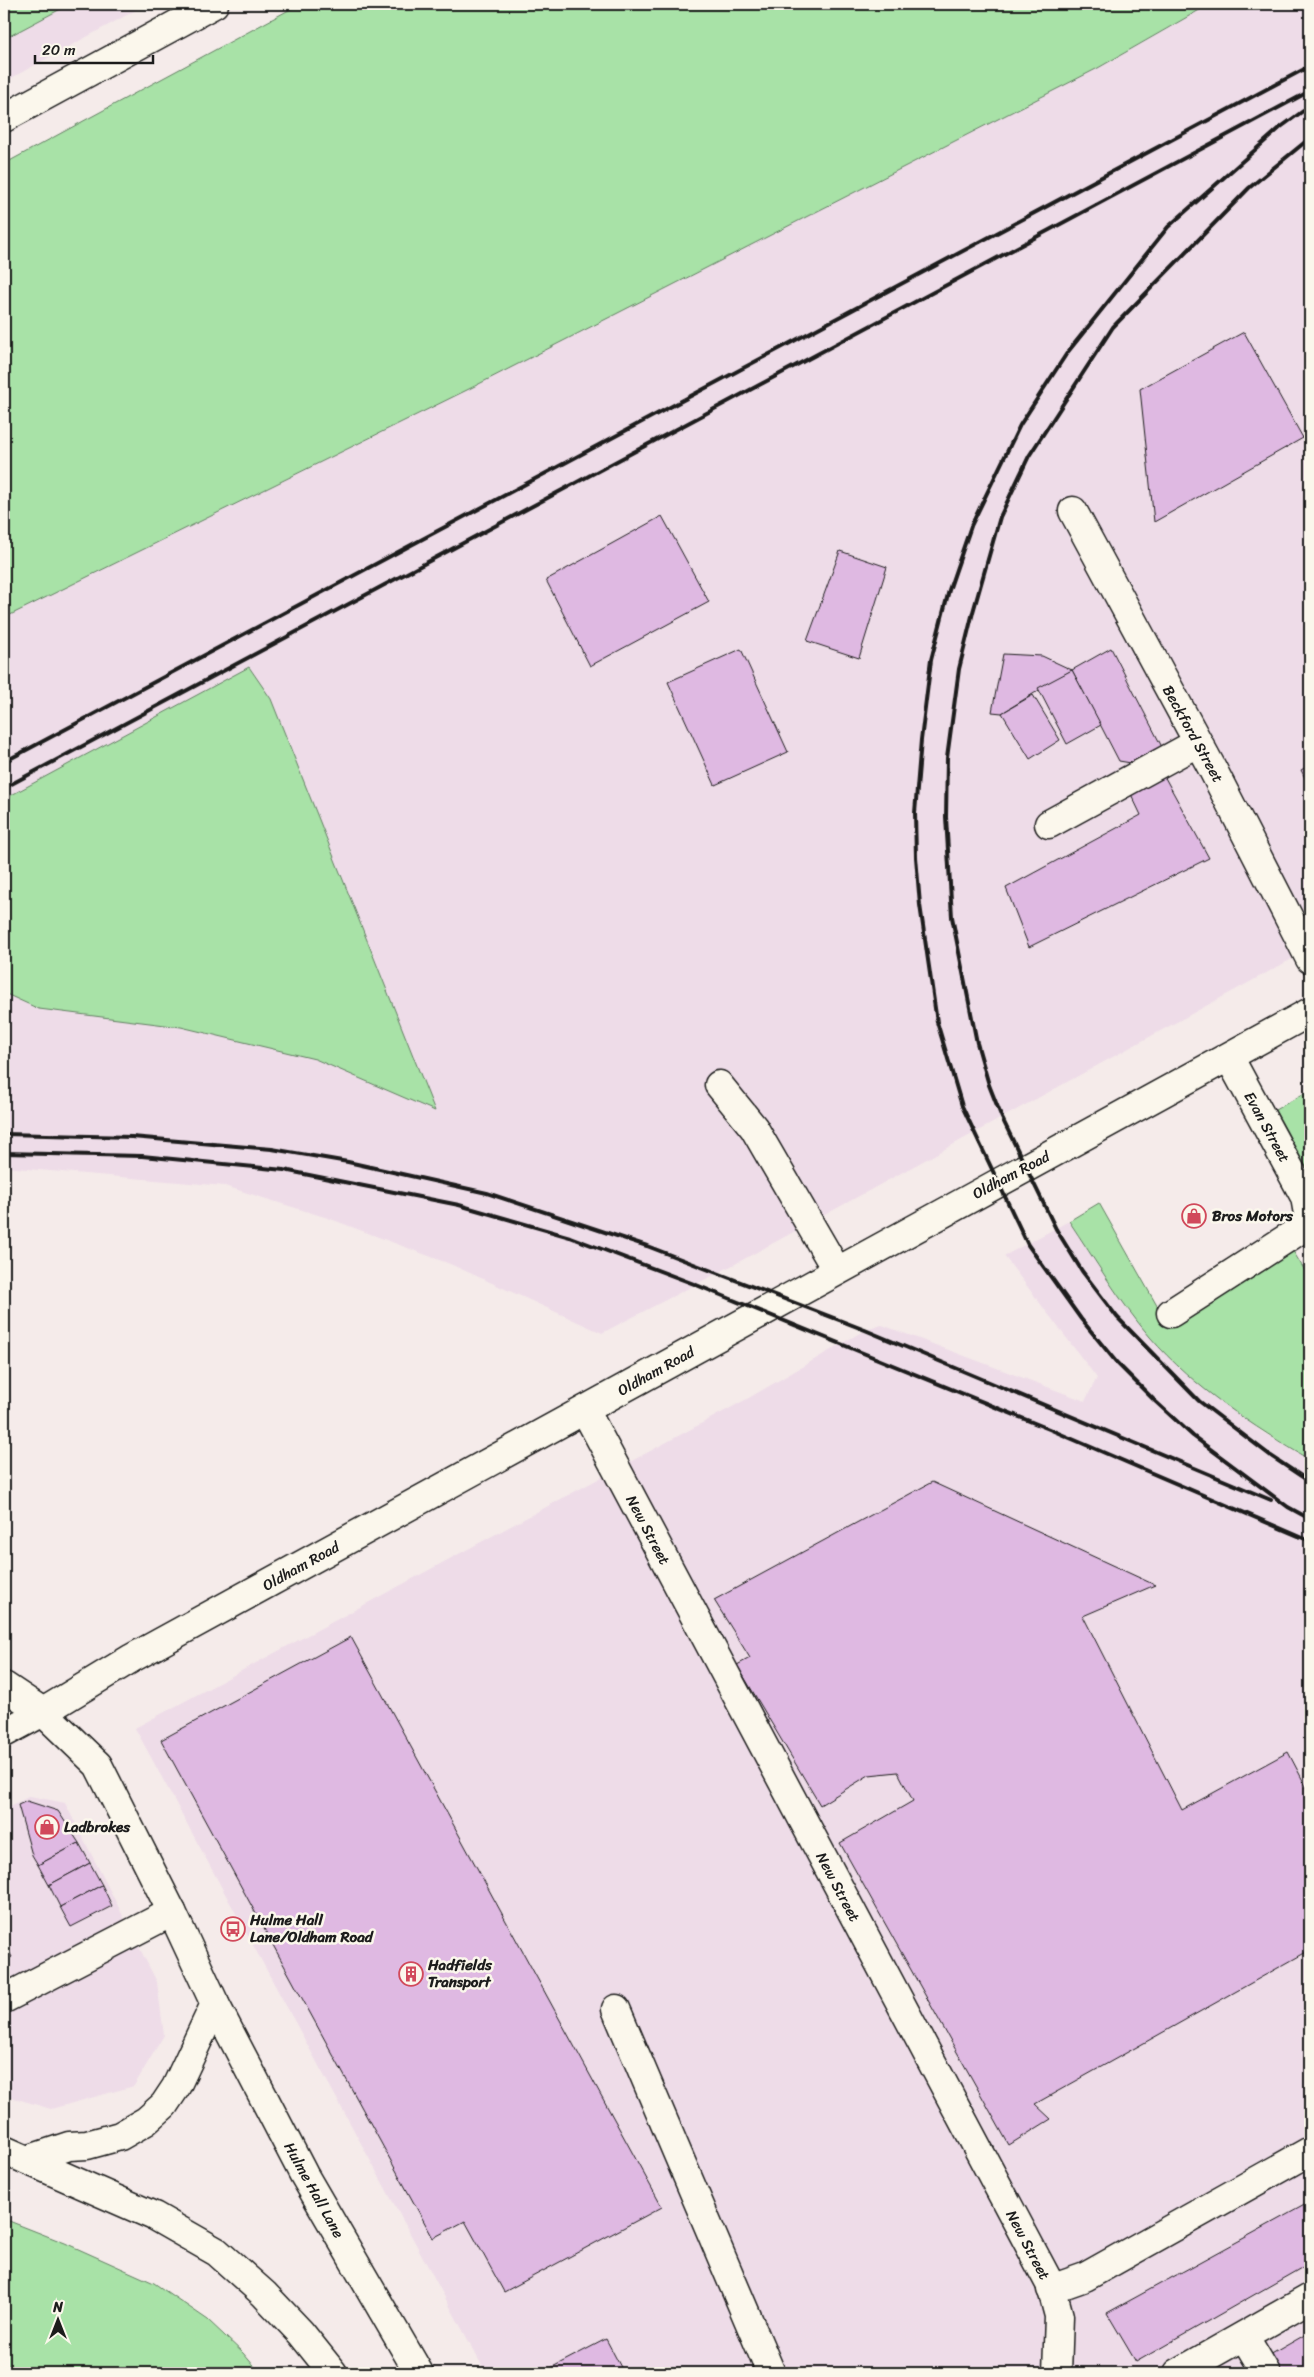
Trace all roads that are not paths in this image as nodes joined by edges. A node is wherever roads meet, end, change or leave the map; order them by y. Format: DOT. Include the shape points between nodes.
graph roads {
  1 [pos="214,4"];
  2 [pos="4,118"];
  3 [pos="1074,511"];
  4 [pos="1197,743"];
  5 [pos="1049,824"];
  6 [pos="1310,958"];
  7 [pos="1310,1012"];
  8 [pos="1229,1058"];
  9 [pos="719,1086"];
  10 [pos="1310,1225"];
  11 [pos="837,1271"];
  12 [pos="1170,1313"];
  13 [pos="585,1410"];
  14 [pos="4,1686"];
  15 [pos="43,1712"];
  16 [pos="4,1733"];
  17 [pos="172,1912"];
  18 [pos="4,1999"];
  19 [pos="214,2004"];
  20 [pos="616,2009"];
  21 [pos="1310,2151"];
  22 [pos="15,2155"];
  23 [pos="1051,2289"];
  24 [pos="1310,2298"];
  25 [pos="1244,2336"];
  26 [pos="333,2373"];
  27 [pos="419,2373"];
  28 [pos="771,2373"];
  29 [pos="1057,2373"];
  30 [pos="1178,2373"];
  31 [pos="1266,2373"];
  1 -- 2 [label="main road"];
  3 -- 4 [label="main road, Beckford Street"];
  4 -- 5 [label="main road"];
  4 -- 6 [label="main road, Beckford Street"];
  7 -- 8 [label="main road, Oldham Road"];
  8 -- 10 [label="main road, Evan Street" via="1305,1197"];
  8 -- 11 [label="main road, Oldham Road"];
  9 -- 11 [label="main road" via="754,1128"];
  10 -- 12 [label="main road"];
  11 -- 13 [label="main road, Oldham Road"];
  13 -- 15 [label="main road, Oldham Road" via="132,1658"];
  13 -- 23 [label="main road, New Street"];
  14 -- 15 [label="main road, Hulme Hall Lane"];
  15 -- 16 [label="main road, Oldham Road"];
  15 -- 17 [label="main road, Hulme Hall Lane" via="98,1765"];
  17 -- 18 [label="main road"];
  17 -- 19 [label="main road, Hulme Hall Lane"];
  19 -- 22 [label="main road" via="176,2087 164,2105 146,2121 120,2136 87,2145"];
  19 -- 27 [label="main road, Hulme Hall Lane" via="304,2175"];
  20 -- 28 [label="main road"];
  21 -- 23 [label="main road" via="1085,2277"];
  22 -- 26 [label="main road" via="154,2216 217,2252 301,2333"];
  23 -- 29 [label="main road, New Street" via="1059,2316"];
  24 -- 25 [label="main road"];
  25 -- 30 [label="main road"];
  25 -- 31 [label="main road"];
}
